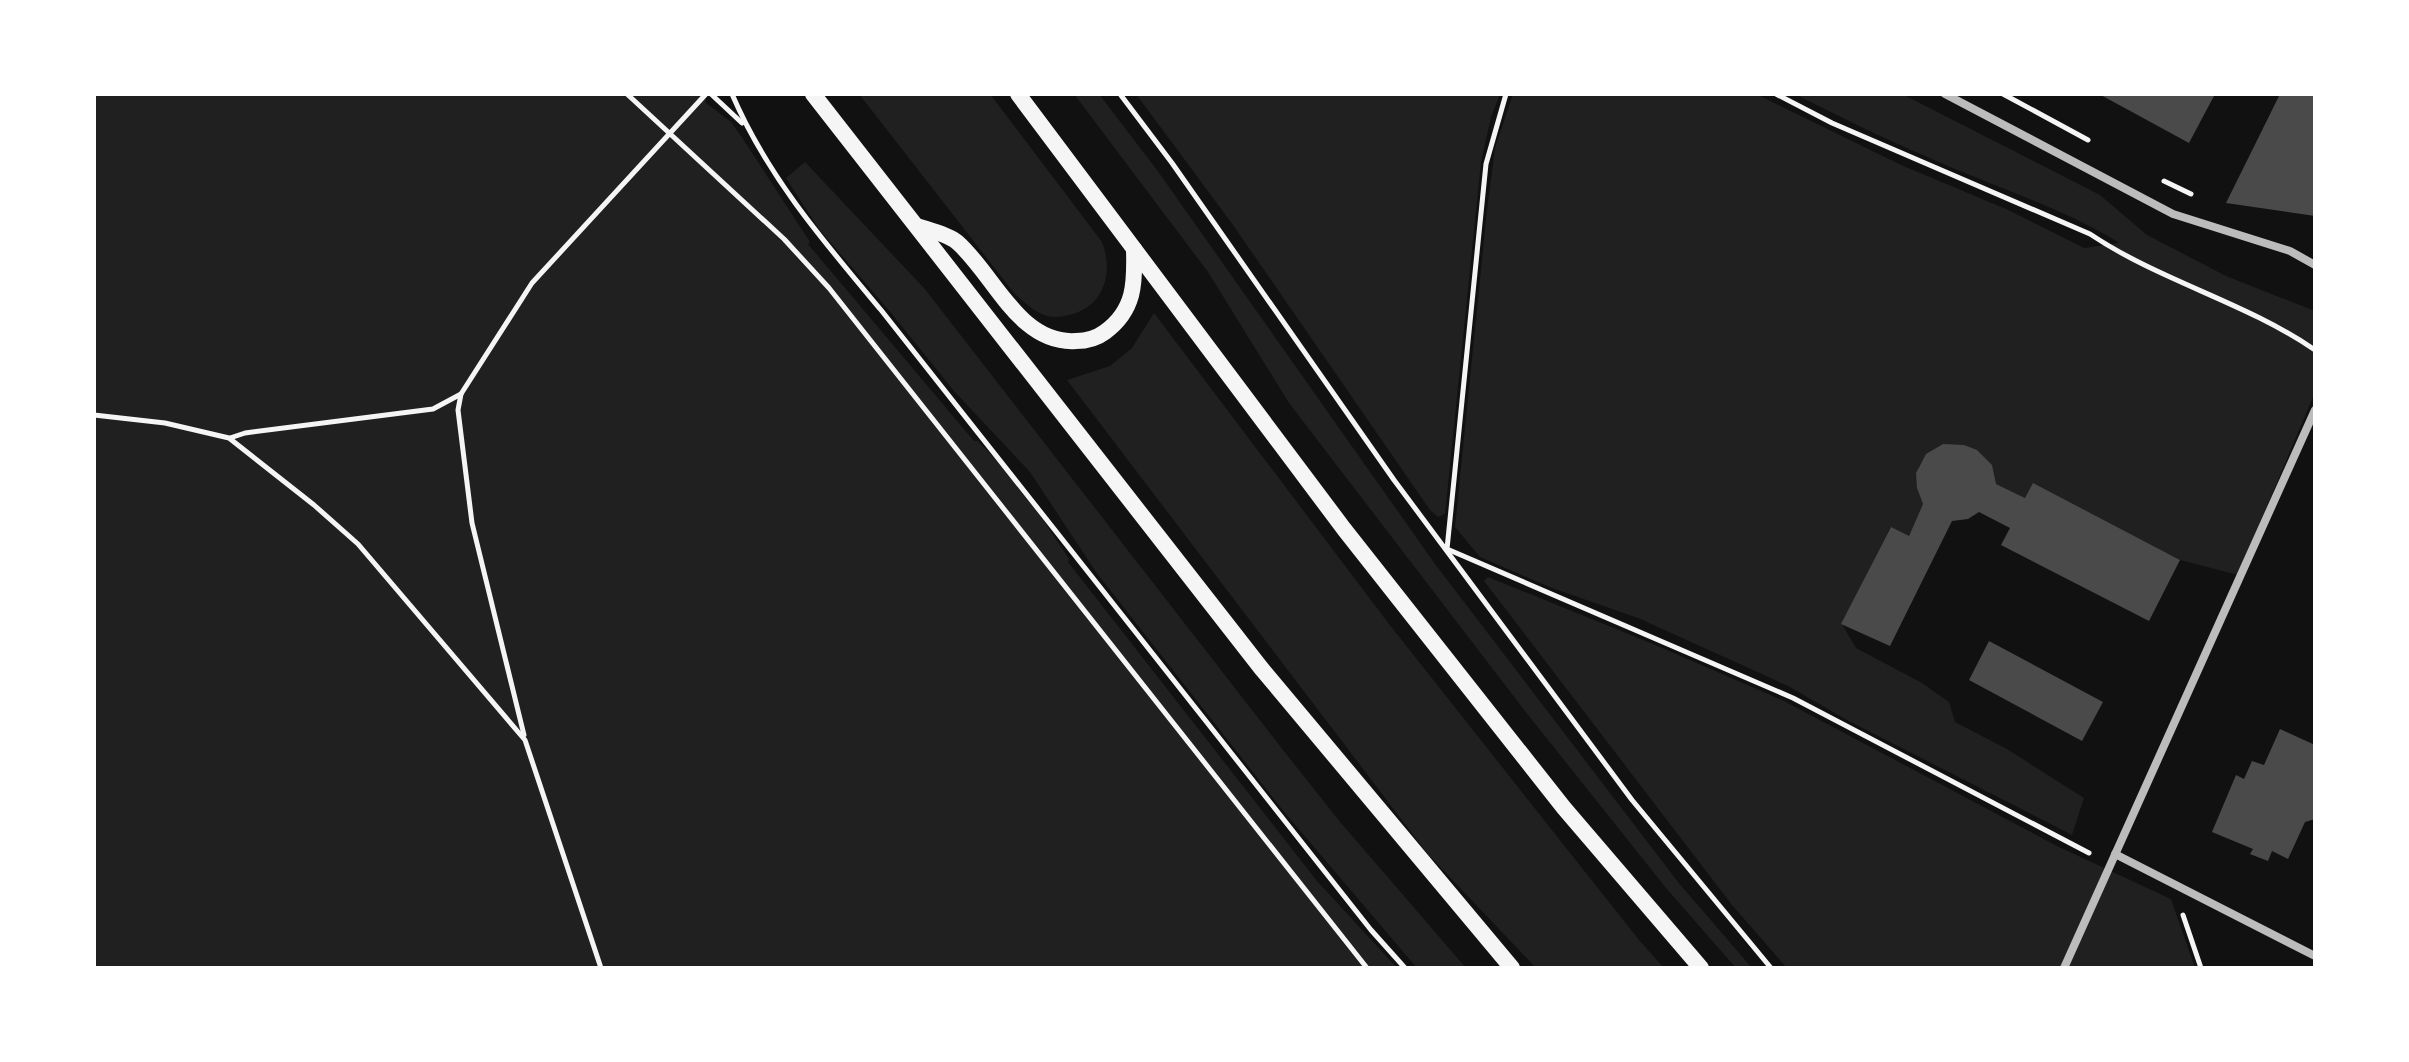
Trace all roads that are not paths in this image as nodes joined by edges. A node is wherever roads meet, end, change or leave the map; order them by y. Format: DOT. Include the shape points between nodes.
graph roads {
  1 [pos="813,94"];
  2 [pos="1018,94"];
  3 [pos="1945,94"];
  4 [pos="915,225"];
  5 [pos="1134,249"];
  6 [pos="2315,265"];
  7 [pos="2315,410"];
  8 [pos="2115,854"];
  9 [pos="2315,956"];
  10 [pos="1512,968"];
  11 [pos="1701,968"];
  12 [pos="2064,968"];
  1 -- 4 [label="main road"];
  2 -- 5 [label="main road"];
  3 -- 6 [label="street" via="2173,214 2290,251"];
  4 -- 5 [label="main road" via="955,241 1026,324 1063,342 1101,335 1122,318 1135,285"];
  4 -- 10 [label="main road" via="1261,668"];
  5 -- 11 [label="main road" via="1353,541 1564,808"];
  7 -- 8 [label="street"];
  8 -- 9 [label="street"];
  8 -- 12 [label="street"];
}
